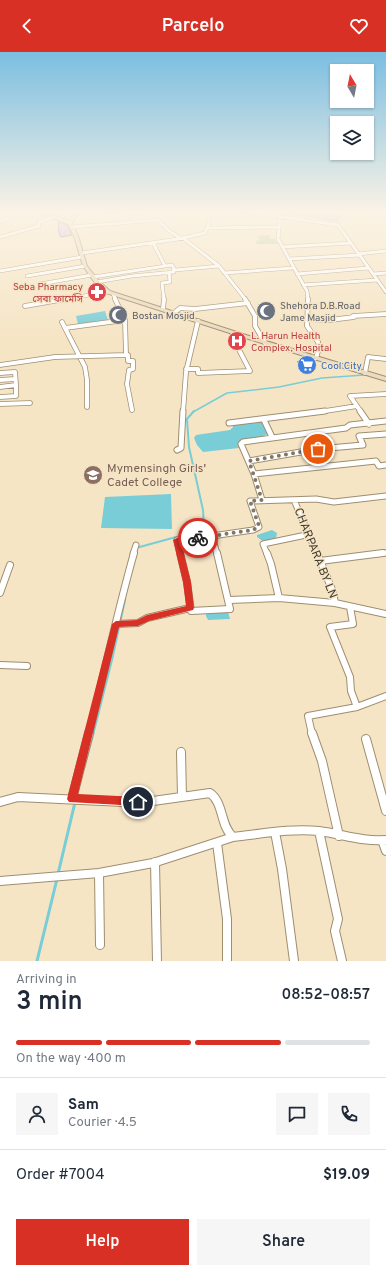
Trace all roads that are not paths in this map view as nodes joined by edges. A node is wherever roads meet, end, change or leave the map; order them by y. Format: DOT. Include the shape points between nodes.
graph roads {
  1 [pos="91,253"];
  2 [pos="158,253"];
  3 [pos="202,253"];
  4 [pos="286,253"];
  5 [pos="364,253"];
  6 [pos="359,254"];
  7 [pos="82,255"];
  8 [pos="289,259"];
  9 [pos="85,266"];
  10 [pos="165,266"];
  11 [pos="219,266"];
  12 [pos="294,268"];
  13 [pos="368,268"];
  14 [pos="175,270"];
  15 [pos="0,271"];
  16 [pos="169,272"];
  17 [pos="224,273"];
  18 [pos="386,273"];
  19 [pos="297,274"];
  20 [pos="373,274"];
  21 [pos="27,276"];
  22 [pos="92,276"];
  23 [pos="377,280"];
  24 [pos="97,282"];
  25 [pos="40,284"];
  26 [pos="303,285"];
  27 [pos="381,285"];
  28 [pos="386,285"];
  29 [pos="386,292"];
  30 [pos="111,293"];
  31 [pos="248,303"];
  32 [pos="25,306"];
  33 [pos="163,309"];
  34 [pos="174,313"];
  35 [pos="386,314"];
  36 [pos="307,319"];
  37 [pos="124,320"];
  38 [pos="198,321"];
  39 [pos="62,322"];
  40 [pos="65,328"];
  41 [pos="238,334"];
  42 [pos="265,343"];
  43 [pos="126,355"];
  44 [pos="81,356"];
  45 [pos="316,358"];
  46 [pos="386,359"];
  47 [pos="1,364"];
  48 [pos="186,369"];
  49 [pos="0,373"];
  50 [pos="365,373"];
  51 [pos="15,379"];
  52 [pos="386,379"];
  53 [pos="0,380"];
  54 [pos="16,385"];
  55 [pos="0,387"];
  56 [pos="386,394"];
  57 [pos="0,397"];
  58 [pos="30,403"];
  59 [pos="0,404"];
  60 [pos="357,406"];
  61 [pos="87,407"];
  62 [pos="132,410"];
  63 [pos="264,420"];
  64 [pos="386,421"];
  65 [pos="229,424"];
  66 [pos="369,424"];
  67 [pos="386,434"];
  68 [pos="272,437"];
  69 [pos="177,450"];
  70 [pos="249,461"];
  71 [pos="386,465"];
  72 [pos="254,474"];
  73 [pos="386,496"];
  74 [pos="262,500"];
  75 [pos="294,500"];
  76 [pos="306,535"];
  77 [pos="212,536"];
  78 [pos="136,545"];
  79 [pos="386,553"];
  80 [pos="320,561"];
  81 [pos="10,565"];
  82 [pos="0,593"];
  83 [pos="279,598"];
  84 [pos="229,600"];
  85 [pos="335,604"];
  86 [pos="350,607"];
  87 [pos="190,608"];
  88 [pos="386,614"];
  89 [pos="116,624"];
  90 [pos="0,665"];
  91 [pos="27,666"];
  92 [pos="386,696"];
  93 [pos="357,707"];
  94 [pos="366,739"];
  95 [pos="181,752"];
  96 [pos="182,796"];
  97 [pos="72,799"];
  98 [pos="0,802"];
  99 [pos="386,811"];
  100 [pos="319,831"];
  101 [pos="275,832"];
  102 [pos="339,836"];
  103 [pos="233,837"];
  104 [pos="384,840"];
  105 [pos="217,843"];
  106 [pos="386,851"];
  107 [pos="156,862"];
  108 [pos="99,873"];
  109 [pos="0,881"];
  110 [pos="100,945"];
  111 [pos="157,961"];
  112 [pos="227,961"];
  113 [pos="294,961"];
  114 [pos="342,961"];
  1 -- 7 [label="street"];
  2 -- 10 [label="street"];
  3 -- 11 [label="street"];
  4 -- 8 [label="street"];
  5 -- 6 [label="street"];
  6 -- 8 [label="street"];
  6 -- 13 [label="street"];
  7 -- 9 [label="main road"];
  7 -- 15 [label="street"];
  8 -- 12 [label="street"];
  9 -- 21 [label="street"];
  9 -- 22 [label="main road"];
  10 -- 14 [label="street" via="173,266"];
  10 -- 22 [label="street"];
  11 -- 14 [label="street"];
  11 -- 17 [label="street"];
  12 -- 17 [label="street"];
  12 -- 19 [label="street"];
  13 -- 19 [label="street"];
  13 -- 20 [label="street"];
  14 -- 16 [label="street"];
  16 -- 24 [label="street"];
  16 -- 33 [label="street" via="170,282 162,283"];
  17 -- 31 [label="street"];
  18 -- 20 [label="street"];
  19 -- 26 [label="street"];
  20 -- 23 [label="street"];
  22 -- 24 [label="main road"];
  22 -- 25 [label="street"];
  23 -- 26 [label="street"];
  23 -- 27 [label="street"];
  24 -- 30 [label="main road"];
  26 -- 36 [label="street" via="307,291"];
  27 -- 28 [label="street"];
  27 -- 29 [label="street"];
  30 -- 32 [label="street"];
  30 -- 33 [label="main road"];
  30 -- 37 [label="street"];
  31 -- 34 [label="street" via="194,309 180,308"];
  31 -- 42 [label="street" via="255,316 255,326"];
  33 -- 34 [label="main road"];
  34 -- 38 [label="main road"];
  35 -- 36 [label="street" via="330,320"];
  36 -- 45 [label="street" via="307,326 318,342"];
  37 -- 40 [label="street"];
  37 -- 43 [label="street"];
  38 -- 41 [label="main road"];
  38 -- 48 [label="street"];
  39 -- 40 [label="street"];
  40 -- 44 [label="street"];
  41 -- 42 [label="main road"];
  41 -- 48 [label="street" via="234,340 250,371 198,373 198,369"];
  42 -- 45 [label="main road"];
  43 -- 44 [label="street"];
  43 -- 62 [label="street" via="128,361 133,361 128,384"];
  44 -- 47 [label="street"];
  44 -- 61 [label="street" via="87,380"];
  45 -- 50 [label="main road"];
  46 -- 50 [label="street" via="368,357"];
  47 -- 49 [label="street"];
  48 -- 69 [label="street" via="181,448"];
  49 -- 51 [label="street" via="15,372"];
  50 -- 52 [label="main road"];
  51 -- 53 [label="street"];
  51 -- 54 [label="street"];
  54 -- 55 [label="street"];
  54 -- 57 [label="street" via="16,396"];
  56 -- 60 [label="street" via="350,396"];
  58 -- 59 [label="street"];
  60 -- 63 [label="street"];
  60 -- 66 [label="street"];
  63 -- 65 [label="street"];
  63 -- 68 [label="street"];
  64 -- 66 [label="street"];
  66 -- 68 [label="street"];
  67 -- 70 [label="street" via="359,436 363,445 318,449"];
  68 -- 70 [label="street" via="241,444"];
  70 -- 72 [label="street"];
  71 -- 72 [label="street" via="379,466 376,461"];
  72 -- 74 [label="street"];
  73 -- 75 [label="street" via="334,502 316,499"];
  74 -- 75 [label="street"];
  74 -- 77 [label="street" via="250,501 259,526 253,530"];
  75 -- 80 [label="street, CHARPARA BY LN"];
  76 -- 83 [label="street" via="263,544"];
  77 -- 84 [label="street"];
  77 -- 87 [label="street" via="177,540"];
  78 -- 89 [label="street"];
  79 -- 80 [label="street"];
  80 -- 85 [label="street, CHARPARA BY LN" via="333,592"];
  81 -- 82 [label="street"];
  83 -- 84 [label="street"];
  83 -- 85 [label="street"];
  84 -- 87 [label="street" via="230,609 191,611"];
  85 -- 86 [label="street, CHARPARA BY LN"];
  86 -- 88 [label="street, CHARPARA BY LN"];
  86 -- 93 [label="street" via="353,624 330,627 350,677 350,691"];
  87 -- 89 [label="street" via="147,618 138,623"];
  89 -- 97 [label="street"];
  90 -- 91 [label="street"];
  92 -- 93 [label="street"];
  93 -- 102 [label="street" via="308,716 322,761"];
  94 -- 99 [label="street"];
  95 -- 96 [label="street"];
  96 -- 97 [label="street" via="123,802"];
  96 -- 103 [label="street" via="214,794 227,832"];
  97 -- 98 [label="street" via="18,797"];
  100 -- 101 [label="street"];
  100 -- 102 [label="street"];
  100 -- 114 [label="street" via="338,919 335,931"];
  101 -- 103 [label="street"];
  101 -- 113 [label="street"];
  102 -- 104 [label="street"];
  103 -- 105 [label="street"];
  104 -- 106 [label="street"];
  105 -- 107 [label="street"];
  105 -- 112 [label="street" via="227,919"];
  107 -- 108 [label="street"];
  107 -- 111 [label="street"];
  108 -- 109 [label="street"];
  108 -- 110 [label="street"];
}
